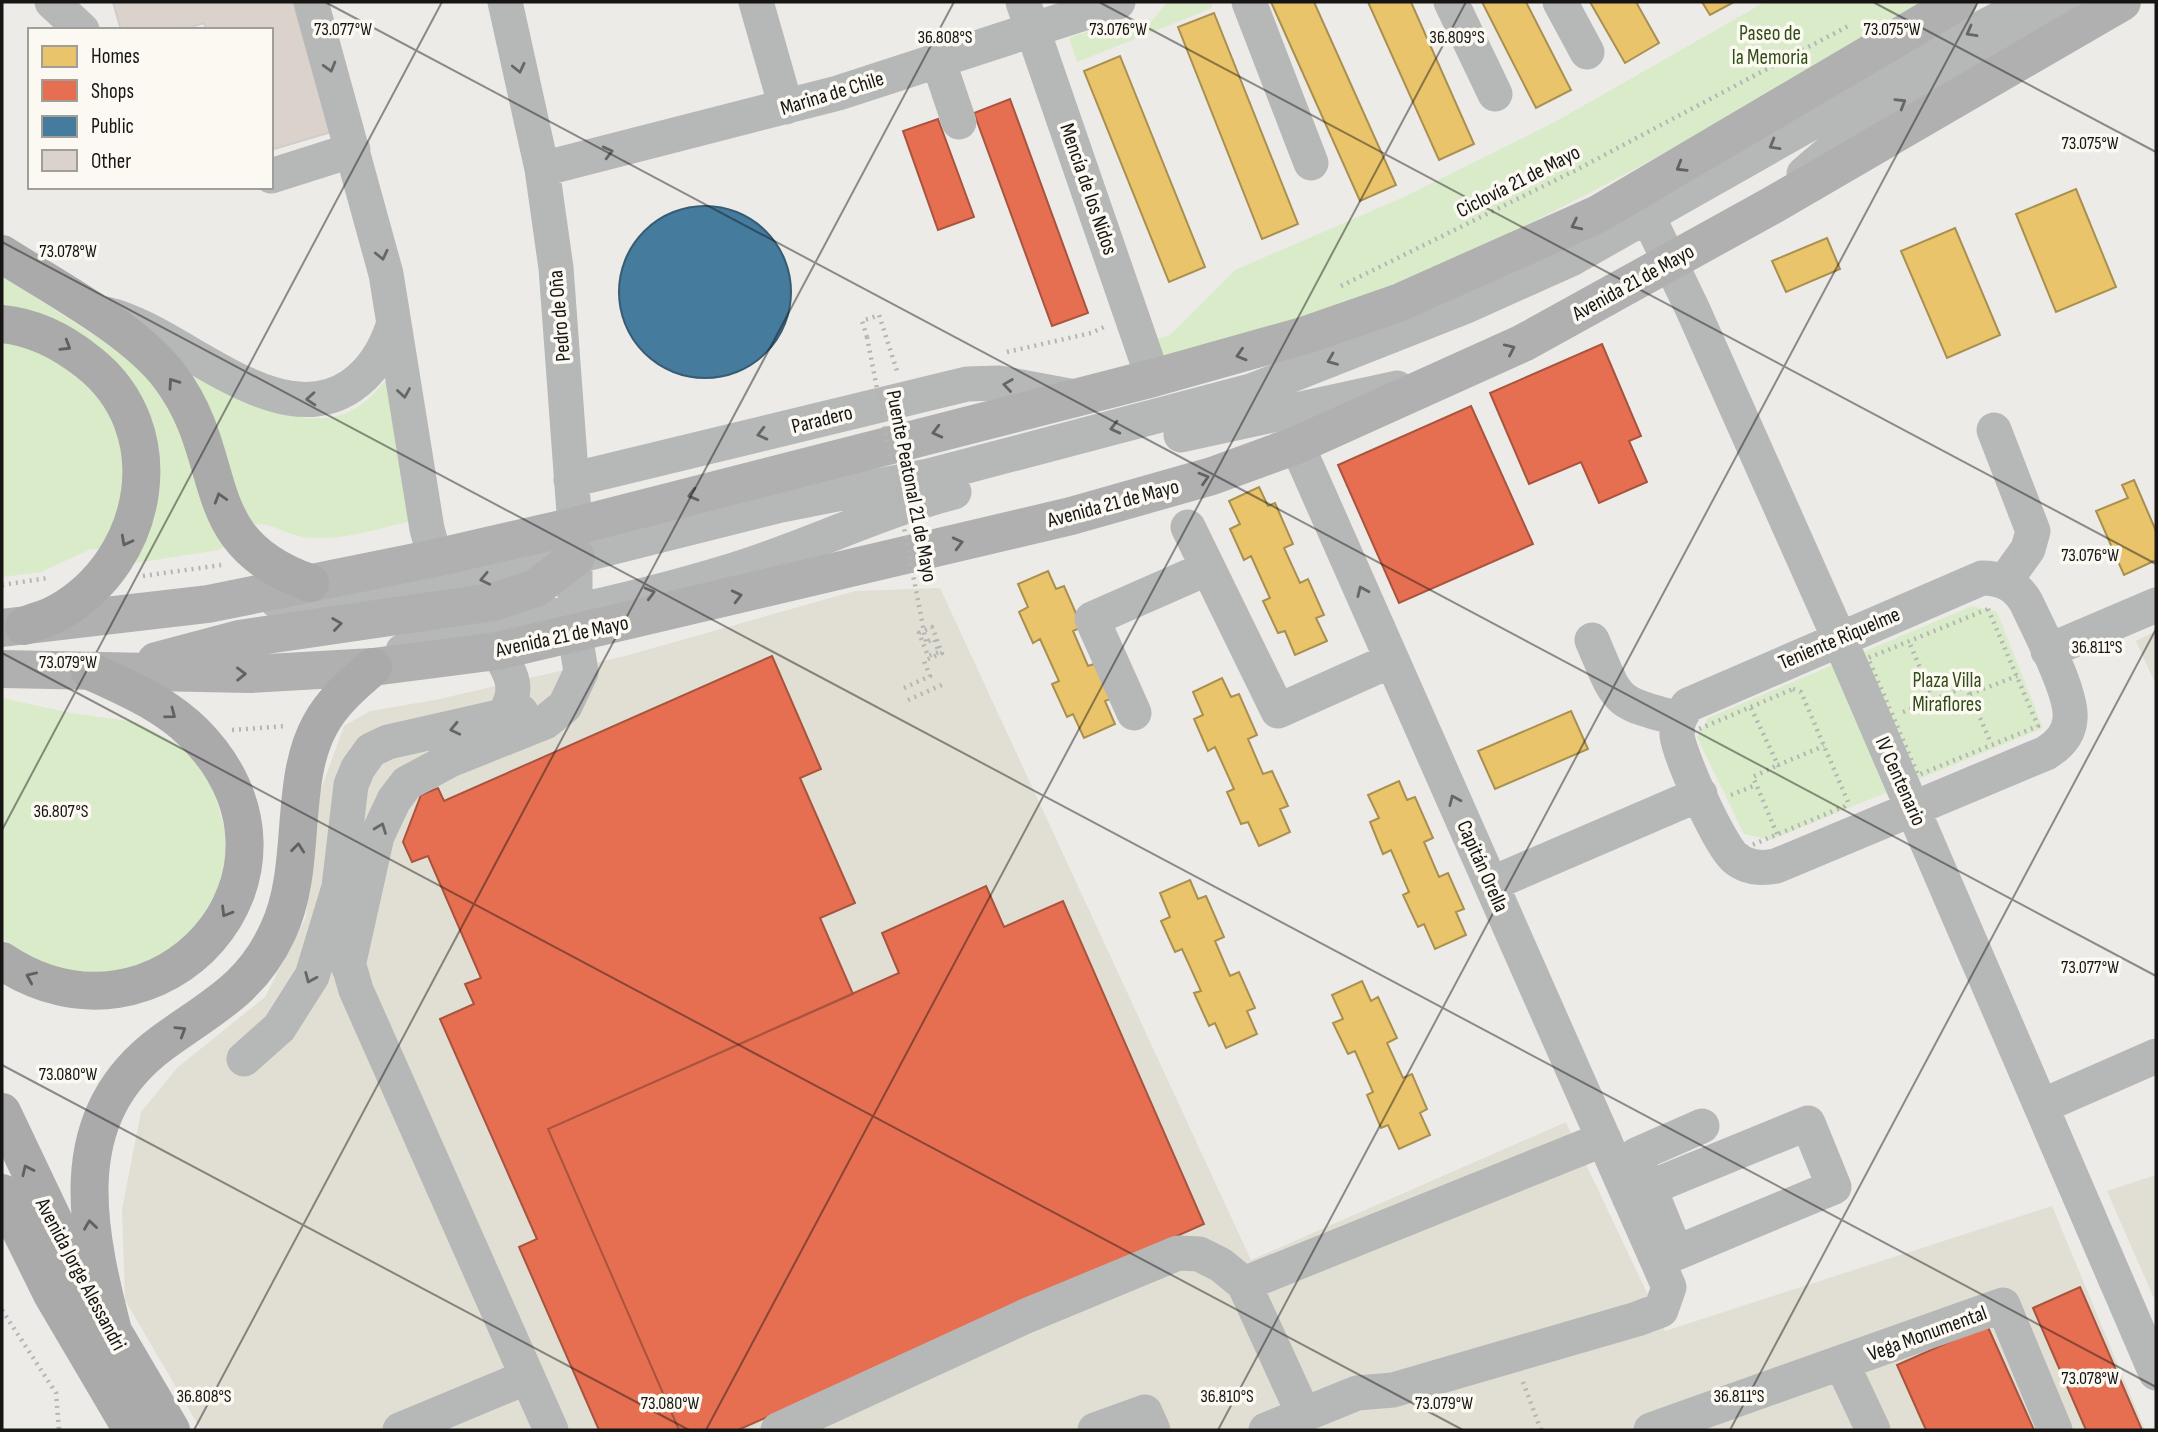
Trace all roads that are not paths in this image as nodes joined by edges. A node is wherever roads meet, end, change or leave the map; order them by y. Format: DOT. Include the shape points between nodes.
graph roads {
  1 [pos="52,2"];
  2 [pos="311,2"];
  3 [pos="505,2"];
  4 [pos="756,2"];
  5 [pos="1118,2"];
  6 [pos="1249,2"];
  7 [pos="1451,2"];
  8 [pos="1560,2"];
  9 [pos="1958,2"];
  10 [pos="2032,2"];
  11 [pos="2077,2"];
  12 [pos="2122,2"];
  13 [pos="1029,15"];
  14 [pos="80,28"];
  15 [pos="1587,52"];
  16 [pos="938,61"];
  17 [pos="1495,94"];
  18 [pos="786,107"];
  19 [pos="959,122"];
  20 [pos="353,150"];
  21 [pos="1311,163"];
  22 [pos="542,169"];
  23 [pos="273,175"];
  24 [pos="1643,206"];
  25 [pos="1771,206"];
  26 [pos="2,254"];
  27 [pos="1670,263"];
  28 [pos="1464,307"];
  29 [pos="89,310"];
  30 [pos="2,324"];
  31 [pos="393,326"];
  32 [pos="1306,335"];
  33 [pos="1447,376"];
  34 [pos="1153,378"];
  35 [pos="1075,397"];
  36 [pos="1994,430"];
  37 [pos="1297,445"];
  38 [pos="571,480"];
  39 [pos="1188,527"];
  40 [pos="575,542"];
  41 [pos="435,558"];
  42 [pos="1208,568"];
  43 [pos="2005,581"];
  44 [pos="310,583"];
  45 [pos="208,604"];
  46 [pos="2156,605"];
  47 [pos="575,623"];
  48 [pos="13,627"];
  49 [pos="1839,638"];
  50 [pos="1592,640"];
  51 [pos="497,651"];
  52 [pos="2048,651"];
  53 [pos="1392,660"];
  54 [pos="373,667"];
  55 [pos="2,669"];
  56 [pos="107,671"];
  57 [pos="1135,713"];
  58 [pos="502,718"];
  59 [pos="1679,719"];
  60 [pos="1700,794"];
  61 [pos="1914,809"];
  62 [pos="1491,884"];
  63 [pos="339,887"];
  64 [pos="2,961"];
  65 [pos="348,966"];
  66 [pos="2156,1056"];
  67 [pos="244,1059"];
  68 [pos="2042,1106"];
  69 [pos="2,1112"];
  70 [pos="1702,1126"];
  71 [pos="1604,1139"];
  72 [pos="1639,1192"];
  73 [pos="2,1193"];
  74 [pos="2,1256"];
  75 [pos="1244,1284"];
  76 [pos="115,1339"];
  77 [pos="1842,1364"];
  78 [pos="95,1371"];
  79 [pos="2156,1374"];
  80 [pos="527,1377"];
  81 [pos="1303,1413"];
  82 [pos="1744,1416"];
  83 [pos="132,1430"];
  84 [pos="171,1430"];
  85 [pos="400,1430"];
  86 [pos="551,1430"];
  87 [pos="778,1430"];
  88 [pos="1095,1430"];
  89 [pos="1153,1430"];
  90 [pos="1266,1430"];
  91 [pos="1651,1430"];
  92 [pos="1873,1430"];
  93 [pos="2055,1430"];
  1 -- 14 [label="street"];
  2 -- 20 [label="street, one-way"];
  3 -- 22 [label="street, Pedro de Oña, one-way"];
  4 -- 18 [label="street"];
  5 -- 13 [label="street, Marina de Chile"];
  6 -- 21 [label="street"];
  7 -- 17 [label="street"];
  8 -- 15 [label="street"];
  9 -- 24 [label="main road, one-way"];
  10 -- 24 [label="street, one-way"];
  25 -- 11 [label="street, one-way" via="1847,138"];
  12 -- 25 [label="main road, Avenida 21 de Mayo"];
  13 -- 16 [label="street, Marina de Chile"];
  13 -- 34 [label="street, Mencía de los Nidos"];
  16 -- 18 [label="street, Marina de Chile"];
  16 -- 19 [label="street"];
  22 -- 18 [label="street, Marina de Chile, one-way"];
  20 -- 23 [label="street"];
  20 -- 31 [label="street, one-way" via="377,235"];
  22 -- 38 [label="street, Pedro de Oña" via="556,268"];
  24 -- 27 [label="street, IV Centenario"];
  24 -- 28 [label="street" via="1571,259"];
  24 -- 32 [label="main road, one-way"];
  25 -- 27 [label="main road, Avenida 21 de Mayo"];
  26 -- 29 [label="highway"];
  33 -- 27 [label="main road, Avenida 21 de Mayo, one-way" via="1522,343"];
  27 -- 49 [label="street, IV Centenario"];
  28 -- 32 [label="street"];
  28 -- 40 [label="street, one-way" via="1295,375 1204,405 929,476"];
  31 -- 29 [label="street, one-way" via="380,356 359,380 334,395 306,400 249,385 138,323"];
  44 -- 29 [label="highway, one-way" via="272,568 239,540 183,397 155,360"];
  30 -- 48 [label="highway, one-way" via="56,340 105,376 134,422 143,462 139,508 132,530 110,566 59,612"];
  31 -- 41 [label="street, one-way"];
  32 -- 34 [label="main road, one-way"];
  33 -- 37 [label="main road, Avenida 21 de Mayo"];
  47 -- 33 [label="street, one-way" via="740,569 926,499 1231,423"];
  34 -- 35 [label="main road"];
  35 -- 38 [label="street, Paradero, one-way" via="999,383 967,384"];
  35 -- 40 [label="main road, one-way"];
  36 -- 43 [label="street" via="2033,531 2028,549"];
  47 -- 37 [label="main road, Avenida 21 de Mayo, one-way" via="1071,516"];
  53 -- 37 [label="street, Capitán Orella, one-way"];
  38 -- 40 [label="street, Pedro de Oña"];
  39 -- 42 [label="street"];
  40 -- 41 [label="main road"];
  40 -- 45 [label="street, one-way" via="494,577 390,595"];
  40 -- 47 [label="street, Pedro de Oña"];
  56 -- 40 [label="main road, one-way" via="239,639 493,602 536,588"];
  41 -- 44 [label="main road"];
  42 -- 53 [label="street" via="1278,711"];
  42 -- 57 [label="street" via="1092,619"];
  43 -- 49 [label="street, Teniente Riquelme" via="1982,578"];
  43 -- 52 [label="street" via="2021,594"];
  44 -- 45 [label="main road"];
  45 -- 48 [label="main road"];
  46 -- 52 [label="street"];
  47 -- 51 [label="main road, Avenida 21 de Mayo"];
  47 -- 54 [label="street" via="425,643"];
  47 -- 58 [label="street" via="545,696 534,707"];
  65 -- 47 [label="street, one-way" via="377,836 394,800 407,783 426,771 545,722 565,706 581,672"];
  49 -- 59 [label="street, Teniente Riquelme" via="1694,700"];
  49 -- 61 [label="street, IV Centenario"];
  50 -- 59 [label="street" via="1621,699"];
  51 -- 54 [label="main road, Avenida 21 de Mayo"];
  51 -- 58 [label="street" via="507,665 514,691 513,702"];
  52 -- 61 [label="street" via="2070,709 2062,740 2046,753"];
  62 -- 53 [label="street, Capitán Orella, one-way"];
  56 -- 54 [label="main road, Avenida 21 de Mayo, one-way" via="251,674"];
  76 -- 54 [label="highway, one-way" via="88,1212 90,1158 97,1134 130,1074 161,1044 224,1002 268,951 294,880 306,768 318,728 340,698"];
  55 -- 56 [label="main road, Avenida 21 de Mayo"];
  56 -- 64 [label="highway, one-way" via="194,733 237,793 247,837 241,882 205,941 170,971 149,982 91,992 53,986"];
  58 -- 63 [label="street, one-way" via="388,742 371,750 351,785"];
  59 -- 60 [label="street" via="1679,744"];
  60 -- 61 [label="street" via="1727,850 1755,868 1776,866"];
  60 -- 62 [label="street"];
  61 -- 68 [label="street, IV Centenario"];
  62 -- 71 [label="street, Capitán Orella"];
  63 -- 65 [label="street" via="342,949"];
  63 -- 67 [label="street, one-way" via="303,993 279,1028"];
  65 -- 80 [label="street"];
  66 -- 68 [label="street"];
  68 -- 79 [label="street, IV Centenario"];
  76 -- 69 [label="highway, Avenida Jorge Alessandri, one-way" via="41,1199"];
  70 -- 72 [label="street" via="1636,1155"];
  71 -- 72 [label="street, Capitán Orella"];
  71 -- 75 [label="street"];
  72 -- 72 [label="street" via="1808,1123 1834,1187 1676,1253"];
  72 -- 81 [label="street, Capitán Orella" via="1669,1287 1661,1310 1393,1390 1357,1393"];
  73 -- 78 [label="highway, Avenida Jorge Alessandri"];
  74 -- 78 [label="highway"];
  75 -- 81 [label="street"];
  75 -- 87 [label="street" via="1210,1259 1178,1253"];
  76 -- 84 [label="highway, Avenida Jorge Alessandri"];
  77 -- 82 [label="street, Vega Monumental"];
  77 -- 92 [label="street, Vega Monumental"];
  77 -- 93 [label="street, Vega Monumental" via="2003,1305"];
  78 -- 83 [label="highway, Avenida Jorge Alessandri"];
  80 -- 85 [label="street"];
  80 -- 86 [label="street"];
  81 -- 90 [label="street"];
  82 -- 91 [label="street, Vega Monumental"];
  88 -- 89 [label="street" via="1145,1412"];
}
